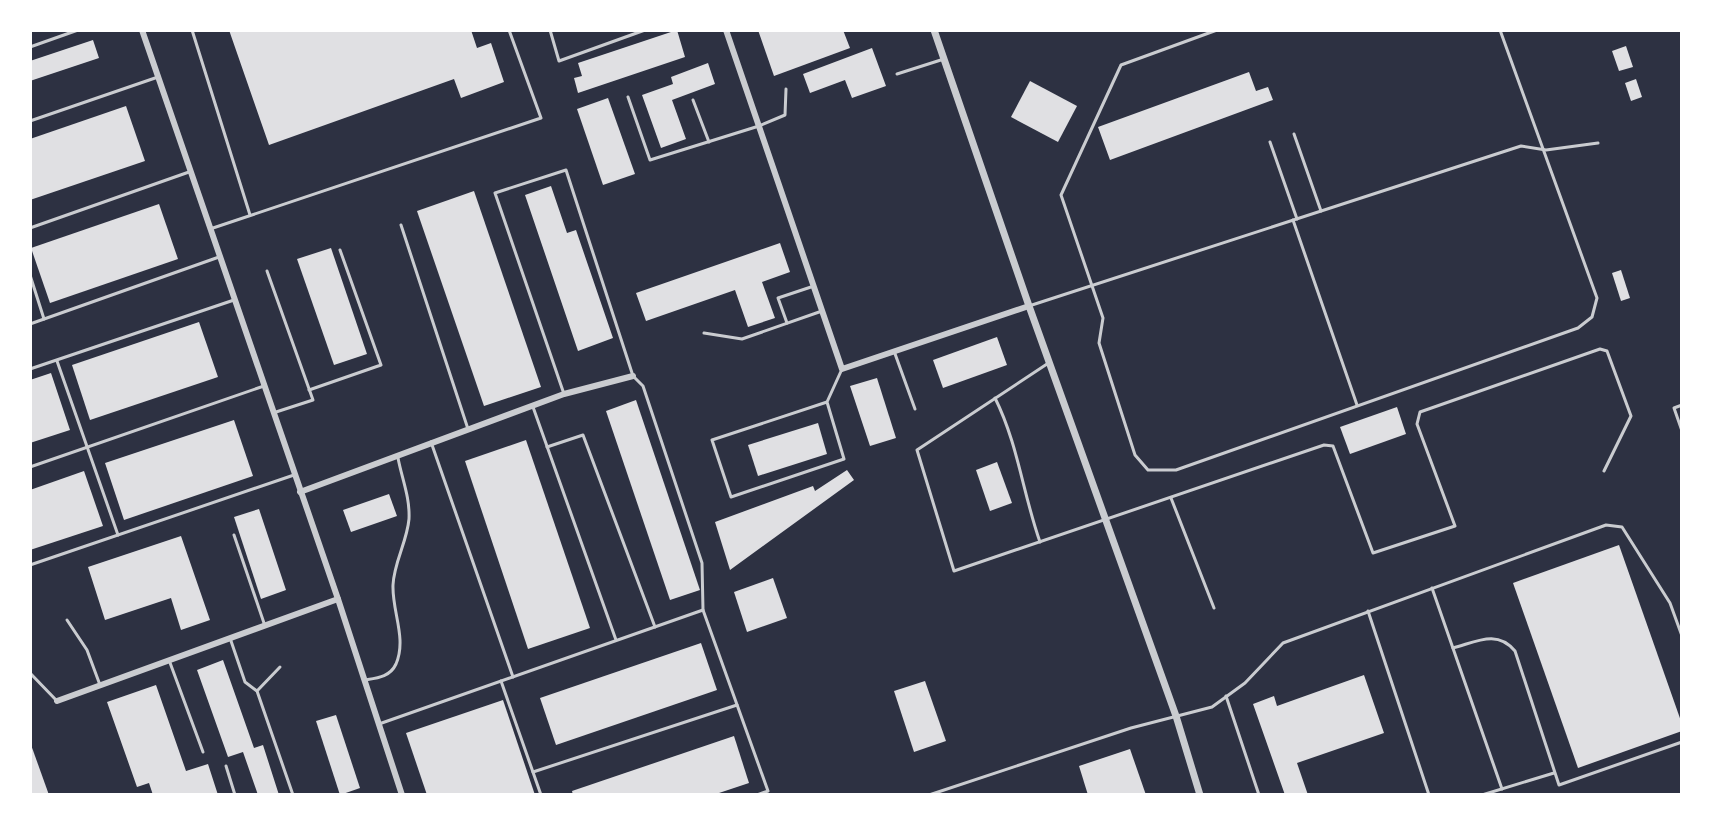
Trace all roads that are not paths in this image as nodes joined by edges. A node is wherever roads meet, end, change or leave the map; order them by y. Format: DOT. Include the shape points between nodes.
graph roads {
  1 [pos="78,30"];
  2 [pos="142,30"];
  3 [pos="192,30"];
  4 [pos="509,30"];
  5 [pos="550,30"];
  6 [pos="645,30"];
  7 [pos="726,30"];
  8 [pos="934,30"];
  9 [pos="1217,30"];
  10 [pos="1500,30"];
  11 [pos="30,47"];
  12 [pos="944,59"];
  13 [pos="897,74"];
  14 [pos="158,77"];
  15 [pos="786,89"];
  16 [pos="628,97"];
  17 [pos="693,100"];
  18 [pos="30,121"];
  19 [pos="759,126"];
  20 [pos="1294,134"];
  21 [pos="709,142"];
  22 [pos="1270,142"];
  23 [pos="1598,143"];
  24 [pos="1546,150"];
  25 [pos="190,172"];
  26 [pos="1321,211"];
  27 [pos="250,215"];
  28 [pos="1295,219"];
  29 [pos="401,225"];
  30 [pos="30,228"];
  31 [pos="210,229"];
  32 [pos="340,250"];
  33 [pos="219,257"];
  34 [pos="267,271"];
  35 [pos="30,275"];
  36 [pos="814,286"];
  37 [pos="1090,286"];
  38 [pos="234,300"];
  39 [pos="1029,306"];
  40 [pos="822,311"];
  41 [pos="44,319"];
  42 [pos="787,323"];
  43 [pos="30,324"];
  44 [pos="704,333"];
  45 [pos="894,351"];
  46 [pos="57,360"];
  47 [pos="1049,362"];
  48 [pos="30,369"];
  49 [pos="842,369"];
  50 [pos="633,376"];
  51 [pos="264,386"];
  52 [pos="309,390"];
  53 [pos="564,394"];
  54 [pos="995,398"];
  55 [pos="827,402"];
  56 [pos="1682,405"];
  57 [pos="1357,406"];
  58 [pos="533,407"];
  59 [pos="915,409"];
  60 [pos="273,413"];
  61 [pos="468,429"];
  62 [pos="1682,431"];
  63 [pos="431,442"];
  64 [pos="88,447"];
  65 [pos="547,447"];
  66 [pos="397,455"];
  67 [pos="30,467"];
  68 [pos="1604,471"];
  69 [pos="294,475"];
  70 [pos="300,492"];
  71 [pos="1171,498"];
  72 [pos="1105,521"];
  73 [pos="118,535"];
  74 [pos="234,535"];
  75 [pos="1040,542"];
  76 [pos="30,565"];
  77 [pos="1432,588"];
  78 [pos="338,599"];
  79 [pos="1214,608"];
  80 [pos="703,610"];
  81 [pos="1368,611"];
  82 [pos="67,620"];
  83 [pos="265,626"];
  84 [pos="655,627"];
  85 [pos="1682,636"];
  86 [pos="230,638"];
  87 [pos="616,640"];
  88 [pos="1453,648"];
  89 [pos="169,660"];
  90 [pos="280,667"];
  91 [pos="30,673"];
  92 [pos="513,677"];
  93 [pos="365,680"];
  94 [pos="501,681"];
  95 [pos="100,685"];
  96 [pos="257,691"];
  97 [pos="1226,696"];
  98 [pos="57,701"];
  99 [pos="737,705"];
  100 [pos="1176,716"];
  101 [pos="379,724"];
  102 [pos="1682,742"];
  103 [pos="203,752"];
  104 [pos="226,766"];
  105 [pos="533,772"];
  106 [pos="1554,773"];
  107 [pos="1502,789"];
  108 [pos="235,795"];
  109 [pos="293,795"];
  110 [pos="402,795"];
  111 [pos="541,795"];
  112 [pos="757,795"];
  113 [pos="929,795"];
  114 [pos="1200,795"];
  115 [pos="1259,795"];
  116 [pos="1429,795"];
  117 [pos="1482,795"];
  1 -- 11 [label="lane"];
  2 -- 14 [label="street"];
  3 -- 27 [label="lane"];
  4 -- 27 [label="lane" via="541,118"];
  5 -- 6 [label="lane" via="559,61"];
  7 -- 19 [label="street"];
  8 -- 12 [label="street"];
  9 -- 37 [label="lane" via="1121,65 1061,195"];
  10 -- 24 [label="lane"];
  12 -- 13 [label="lane"];
  12 -- 39 [label="street"];
  14 -- 18 [label="lane"];
  14 -- 25 [label="street"];
  15 -- 19 [label="lane" via="785,115"];
  16 -- 21 [label="lane" via="650,160"];
  17 -- 21 [label="lane"];
  19 -- 21 [label="lane"];
  19 -- 36 [label="street"];
  20 -- 26 [label="lane"];
  22 -- 28 [label="lane"];
  23 -- 24 [label="lane"];
  24 -- 26 [label="lane" via="1521,146"];
  24 -- 57 [label="lane" via="1597,298 1592,317 1578,328"];
  25 -- 30 [label="lane"];
  25 -- 31 [label="street"];
  26 -- 28 [label="lane"];
  27 -- 31 [label="lane"];
  28 -- 37 [label="lane"];
  28 -- 57 [label="lane"];
  29 -- 61 [label="lane"];
  31 -- 33 [label="street"];
  32 -- 52 [label="lane" via="381,365"];
  33 -- 38 [label="street"];
  33 -- 41 [label="lane"];
  34 -- 52 [label="lane"];
  35 -- 41 [label="lane"];
  36 -- 40 [label="street"];
  36 -- 42 [label="lane" via="778,298"];
  37 -- 39 [label="lane"];
  37 -- 57 [label="lane" via="1103,318 1099,343 1135,455 1148,470 1176,470"];
  38 -- 46 [label="lane"];
  38 -- 51 [label="street"];
  39 -- 45 [label="street"];
  39 -- 47 [label="street"];
  40 -- 42 [label="lane"];
  40 -- 49 [label="street"];
  41 -- 43 [label="lane"];
  42 -- 44 [label="lane" via="742,339"];
  45 -- 49 [label="street"];
  45 -- 59 [label="lane"];
  46 -- 48 [label="lane"];
  46 -- 64 [label="lane"];
  47 -- 54 [label="lane"];
  47 -- 72 [label="street"];
  49 -- 55 [label="lane"];
  50 -- 53 [label="street"];
  50 -- 53 [label="lane" via="566,170 495,193"];
  50 -- 80 [label="lane" via="643,386 702,563"];
  51 -- 60 [label="street"];
  51 -- 64 [label="lane"];
  52 -- 60 [label="lane" via="313,400"];
  53 -- 58 [label="street"];
  54 -- 75 [label="lane" via="1007,422"];
  54 -- 75 [label="lane" via="917,450 954,571"];
  55 -- 55 [label="lane" via="844,459 731,497 712,440"];
  56 -- 62 [label="lane" via="1674,408"];
  58 -- 61 [label="street"];
  58 -- 65 [label="lane"];
  60 -- 69 [label="street"];
  61 -- 63 [label="street"];
  63 -- 66 [label="street"];
  63 -- 92 [label="lane"];
  64 -- 67 [label="lane"];
  64 -- 73 [label="lane"];
  65 -- 84 [label="lane" via="583,435"];
  65 -- 87 [label="lane"];
  66 -- 70 [label="street"];
  66 -- 93 [label="lane" via="409,522 393,586 401,647 389,674"];
  68 -- 71 [label="lane" via="1631,416 1607,351 1600,349 1420,412 1417,424 1455,526 1373,553 1333,446 1324,445"];
  69 -- 70 [label="street"];
  69 -- 73 [label="lane"];
  70 -- 78 [label="street"];
  71 -- 72 [label="lane"];
  71 -- 79 [label="lane"];
  72 -- 75 [label="lane"];
  72 -- 100 [label="street"];
  73 -- 76 [label="lane"];
  74 -- 83 [label="lane"];
  77 -- 81 [label="lane"];
  77 -- 85 [label="lane" via="1606,525 1622,527 1670,603"];
  77 -- 88 [label="lane"];
  78 -- 83 [label="street"];
  78 -- 93 [label="street"];
  80 -- 84 [label="lane"];
  80 -- 99 [label="lane"];
  81 -- 97 [label="lane" via="1283,643"];
  81 -- 116 [label="lane"];
  82 -- 95 [label="lane" via="87,650"];
  83 -- 86 [label="street"];
  84 -- 87 [label="lane"];
  86 -- 89 [label="street"];
  86 -- 96 [label="lane" via="245,682"];
  87 -- 92 [label="lane"];
  88 -- 106 [label="lane" via="1496,637 1507,641 1515,651"];
  88 -- 107 [label="lane"];
  89 -- 95 [label="street"];
  89 -- 103 [label="lane"];
  90 -- 96 [label="lane"];
  91 -- 98 [label="lane"];
  92 -- 94 [label="lane"];
  93 -- 101 [label="street"];
  94 -- 101 [label="lane"];
  94 -- 105 [label="lane"];
  95 -- 98 [label="street"];
  96 -- 109 [label="lane"];
  97 -- 100 [label="lane" via="1212,707"];
  97 -- 115 [label="lane"];
  99 -- 105 [label="lane"];
  99 -- 112 [label="lane" via="768,791"];
  100 -- 113 [label="lane"];
  100 -- 114 [label="street"];
  101 -- 110 [label="street"];
  102 -- 106 [label="lane" via="1559,785"];
  104 -- 108 [label="lane"];
  105 -- 111 [label="lane"];
  106 -- 107 [label="lane"];
  107 -- 117 [label="lane"];
}
